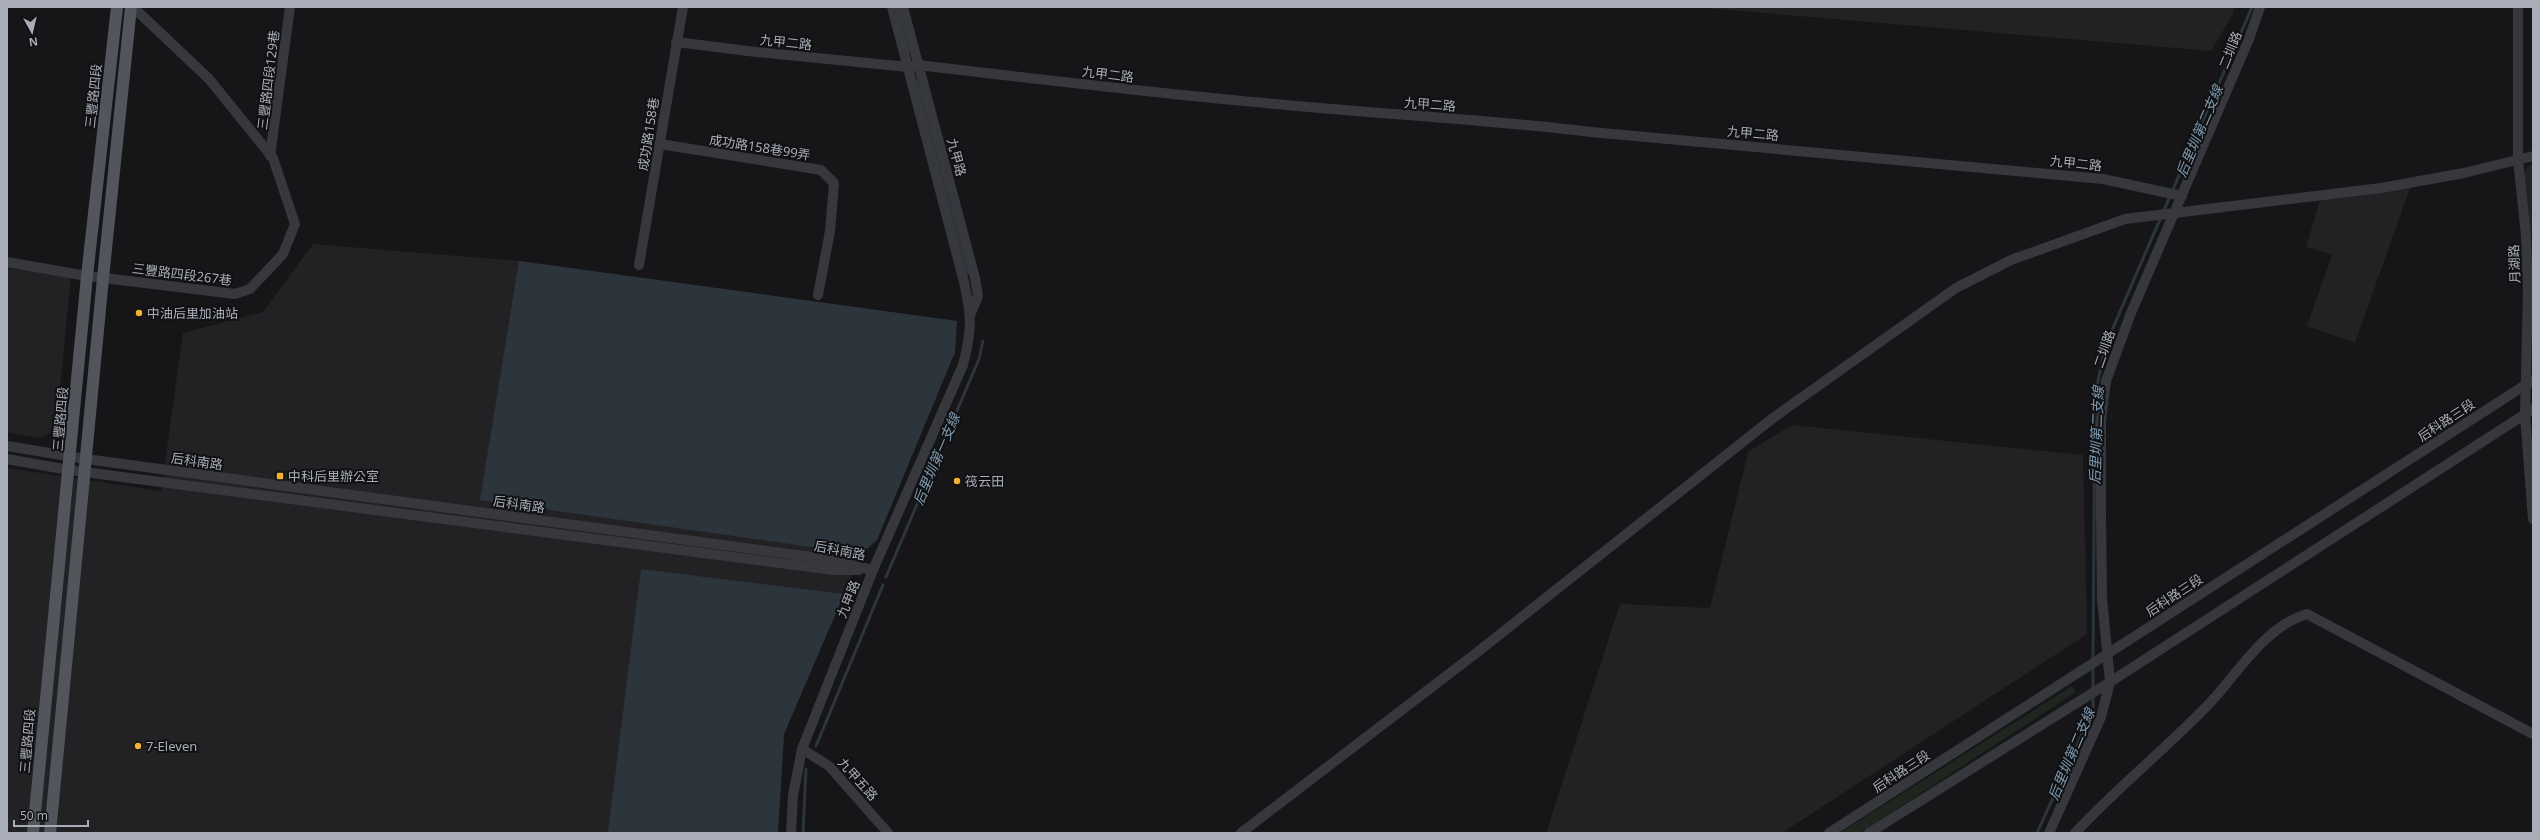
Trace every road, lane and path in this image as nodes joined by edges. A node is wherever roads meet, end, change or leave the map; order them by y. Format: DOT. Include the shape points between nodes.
graph roads {
  1 [pos="117,7"];
  2 [pos="132,7"];
  3 [pos="290,7"];
  4 [pos="683,7"];
  5 [pos="892,7"];
  6 [pos="903,7"];
  7 [pos="2260,7"];
  8 [pos="2518,7"];
  9 [pos="676,42"];
  10 [pos="918,65"];
  11 [pos="908,67"];
  12 [pos="660,144"];
  13 [pos="270,156"];
  14 [pos="2533,156"];
  15 [pos="2518,159"];
  16 [pos="2182,196"];
  17 [pos="2174,212"];
  18 [pos="7,262"];
  19 [pos="638,265"];
  20 [pos="87,276"];
  21 [pos="103,278"];
  22 [pos="818,295"];
  23 [pos="971,313"];
  24 [pos="2530,382"];
  25 [pos="2529,412"];
  26 [pos="7,446"];
  27 [pos="70,457"];
  28 [pos="7,459"];
  29 [pos="86,459"];
  30 [pos="69,470"];
  31 [pos="85,472"];
  32 [pos="196,474"];
  33 [pos="195,486"];
  34 [pos="341,493"];
  35 [pos="340,504"];
  36 [pos="464,509"];
  37 [pos="2533,519"];
  38 [pos="463,520"];
  39 [pos="873,570"];
  40 [pos="2107,654"];
  41 [pos="2110,682"];
  42 [pos="2533,734"];
  43 [pos="802,749"];
  44 [pos="33,833"];
  45 [pos="50,833"];
  46 [pos="791,833"];
  47 [pos="888,833"];
  48 [pos="1241,833"];
  49 [pos="1829,833"];
  50 [pos="1869,833"];
  51 [pos="2049,833"];
  52 [pos="2075,833"];
  1 -- 20 [label="main road, 三豐路四段"];
  2 -- 13 [label="street" via="210,79"];
  2 -- 21 [label="main road"];
  3 -- 13 [label="street, 三豐路四段129巷"];
  4 -- 9 [label="street, 成功路158巷"];
  5 -- 11 [label="street, 九甲路"];
  6 -- 10 [label="street, 九甲路"];
  7 -- 16 [label="street, 二圳路" via="2249,39"];
  8 -- 15 [label="street, 月湖路"];
  9 -- 11 [label="street, 九甲二路"];
  9 -- 12 [label="street, 成功路158巷"];
  10 -- 11 [label="street, 九甲二路"];
  10 -- 16 [label="street, 九甲二路" via="1203,98 1367,113 1509,122 1591,132 2103,179"];
  10 -- 23 [label="street, 九甲路" via="975,278 978,296"];
  11 -- 23 [label="street, 九甲路"];
  12 -- 19 [label="street, 成功路158巷"];
  12 -- 22 [label="street, 成功路158巷99弄" via="821,170 834,183 830,231"];
  13 -- 21 [label="street, 三豐路四段267巷" via="295,224 283,254 250,289 235,294"];
  14 -- 15 [label="street"];
  15 -- 17 [label="street" via="2464,173 2380,188"];
  15 -- 24 [label="street, 月湖路" via="2526,259"];
  16 -- 17 [label="street, 二圳路"];
  17 -- 40 [label="street, 二圳路" via="2131,313 2106,381 2101,421 2101,514 2102,598"];
  17 -- 48 [label="street" via="2126,219 2084,233 2010,260 1956,288 1773,418 1475,654"];
  18 -- 20 [label="street, 三豐路四段267巷"];
  20 -- 21 [label="street, 三豐路四段267巷"];
  20 -- 27 [label="main road, 三豐路四段"];
  21 -- 29 [label="main road"];
  23 -- 39 [label="street, 九甲路" via="970,339 963,366"];
  24 -- 25 [label="street, 月湖路"];
  24 -- 40 [label="street, 后科路三段"];
  25 -- 37 [label="street, 月湖路"];
  25 -- 41 [label="street"];
  26 -- 27 [label="street, 后科南路"];
  27 -- 29 [label="street, 后科南路"];
  27 -- 30 [label="main road, 三豐路四段"];
  28 -- 30 [label="street, 后科南路"];
  29 -- 31 [label="main road"];
  29 -- 32 [label="street, 后科南路"];
  30 -- 31 [label="street, 后科南路"];
  30 -- 44 [label="main road, 三豐路四段"];
  31 -- 33 [label="street, 后科南路"];
  31 -- 45 [label="main road"];
  32 -- 33 [label="street"];
  32 -- 34 [label="street, 后科南路"];
  33 -- 35 [label="street, 后科南路"];
  34 -- 35 [label="street"];
  34 -- 36 [label="street, 后科南路"];
  35 -- 38 [label="street, 后科南路"];
  36 -- 38 [label="street"];
  36 -- 39 [label="street, 后科南路" via="812,557"];
  38 -- 39 [label="street, 后科南路" via="833,570"];
  39 -- 43 [label="street, 九甲路"];
  40 -- 41 [label="street, 二圳路"];
  40 -- 49 [label="street, 后科路三段"];
  41 -- 50 [label="street"];
  41 -- 51 [label="street, 二圳路" via="2101,717"];
  42 -- 52 [label="street" via="2307,614 2292,618 2259,647 2206,708"];
  43 -- 46 [label="street, 九甲路" via="793,795"];
  43 -- 47 [label="street, 九甲五路" via="829,766"];
}
